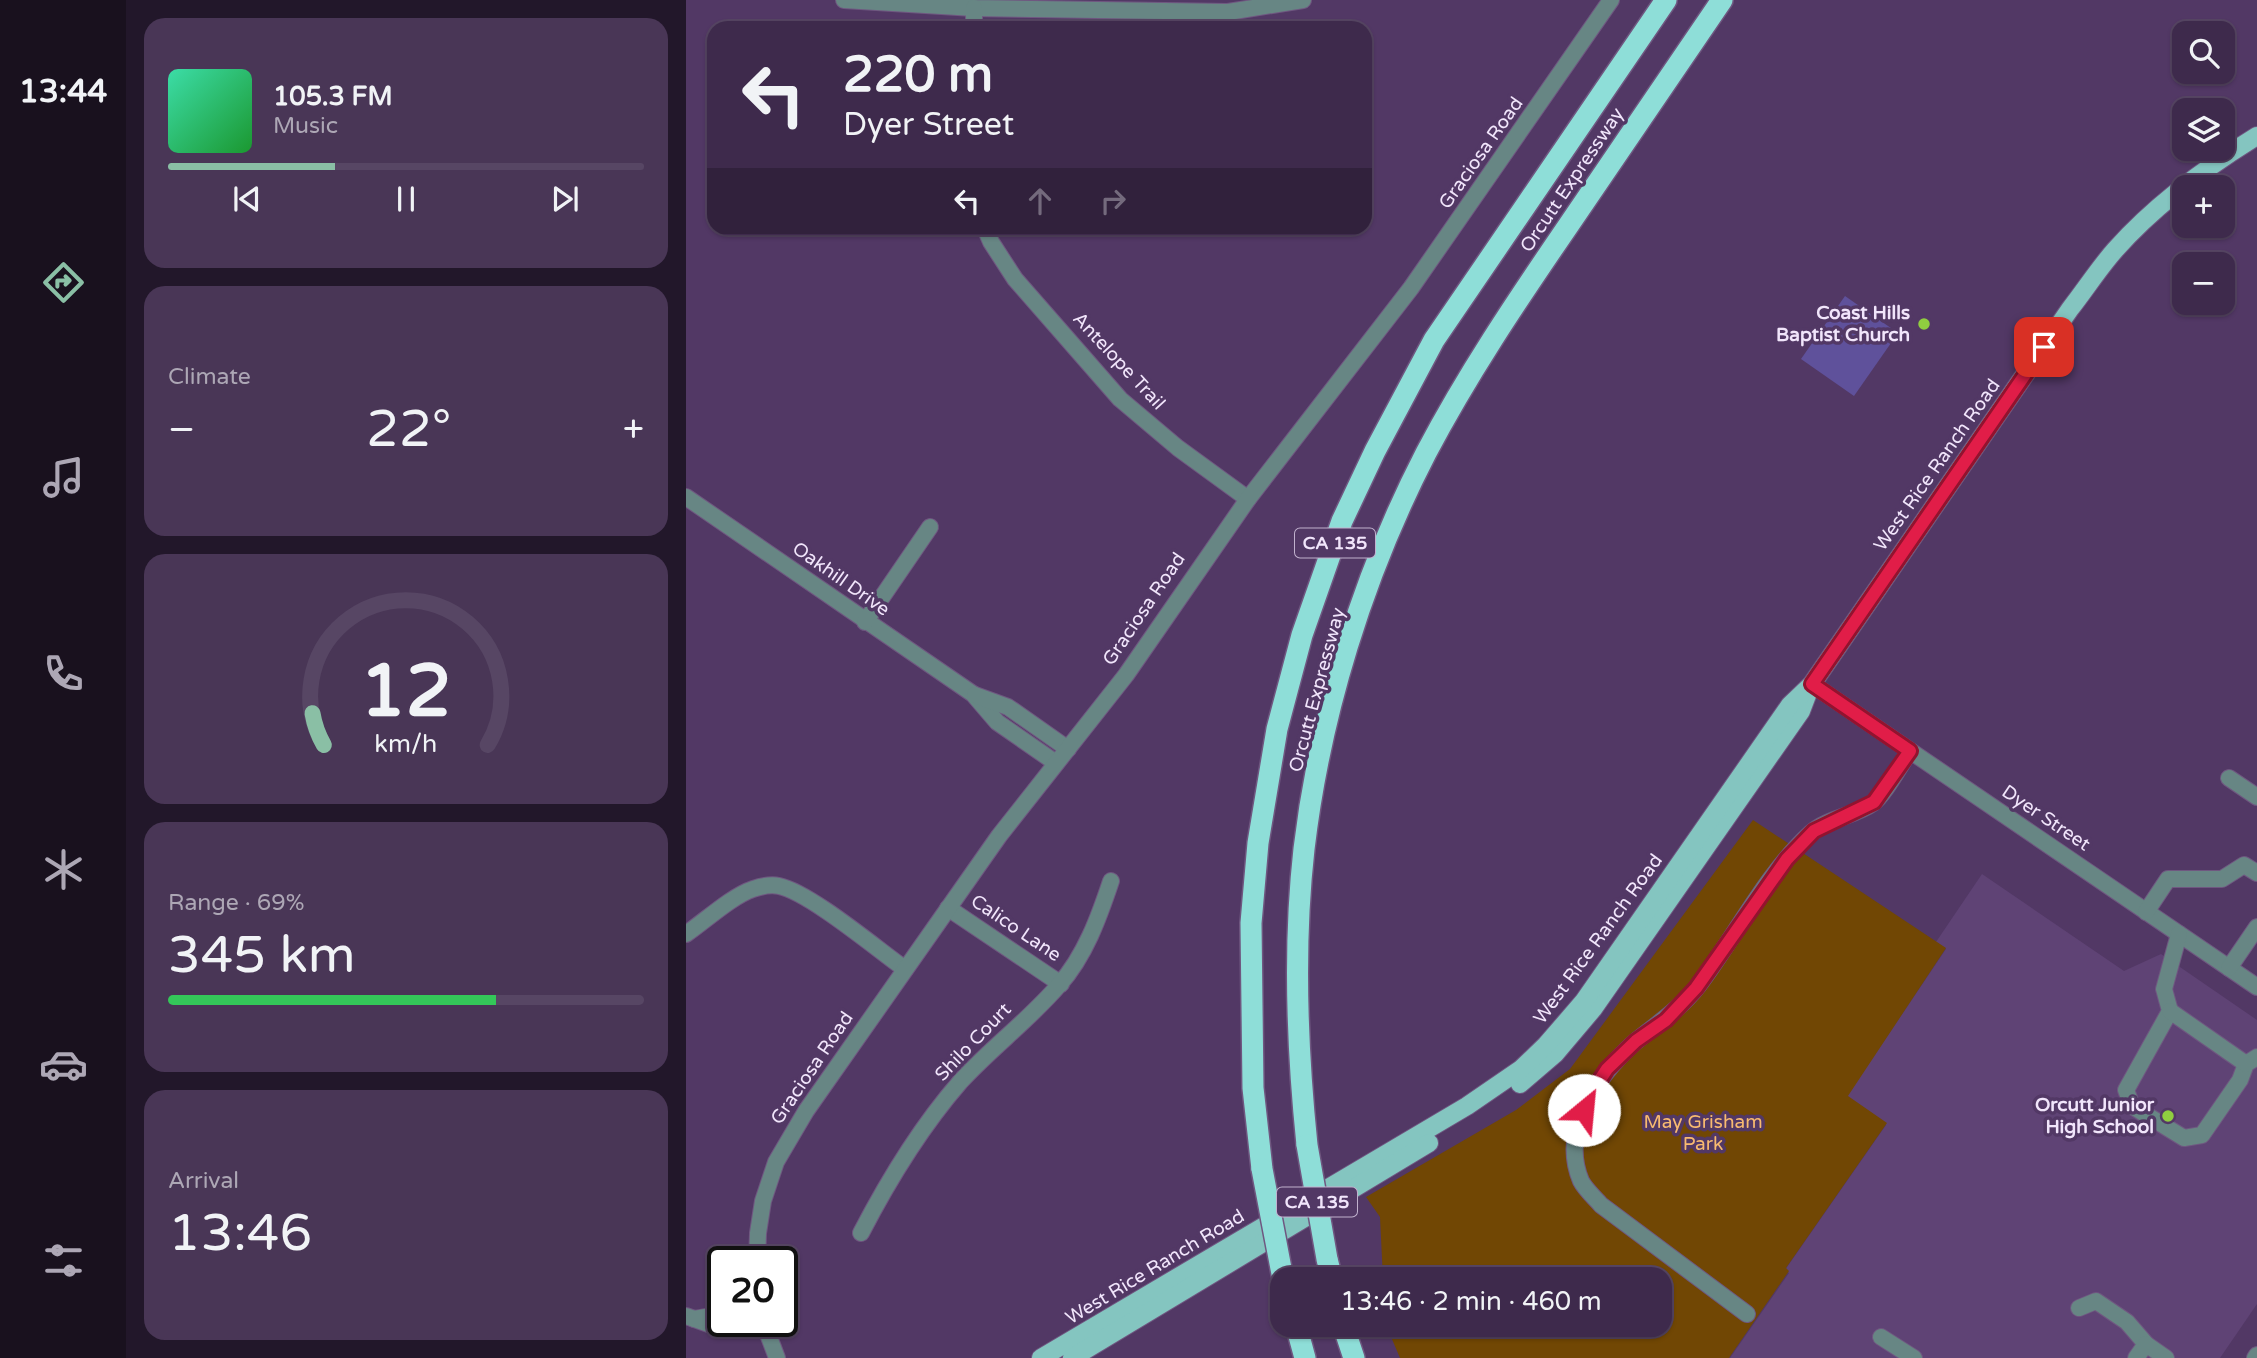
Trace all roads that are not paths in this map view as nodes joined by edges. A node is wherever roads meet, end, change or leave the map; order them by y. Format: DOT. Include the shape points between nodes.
graph roads {
  1 [pos="844,0"];
  2 [pos="1303,0"];
  3 [pos="1611,0"];
  4 [pos="1666,0"];
  5 [pos="1722,0"];
  6 [pos="974,8"];
  7 [pos="1228,20"];
  8 [pos="974,21"];
  9 [pos="2257,136"];
  10 [pos="988,235"];
  11 [pos="686,497"];
  12 [pos="1248,499"];
  13 [pos="930,527"];
  14 [pos="865,622"];
  15 [pos="1812,684"];
  16 [pos="972,695"];
  17 [pos="1068,749"];
  18 [pos="1910,751"];
  19 [pos="1056,763"];
  20 [pos="2229,778"];
  21 [pos="2257,797"];
  22 [pos="2257,873"];
  23 [pos="1111,881"];
  24 [pos="948,908"];
  25 [pos="2146,912"];
  26 [pos="2257,927"];
  27 [pos="686,934"];
  28 [pos="2179,934"];
  29 [pos="905,968"];
  30 [pos="2229,968"];
  31 [pos="1061,984"];
  32 [pos="2257,987"];
  33 [pos="2170,1011"];
  34 [pos="2251,1060"];
  35 [pos="861,1233"];
  36 [pos="758,1246"];
  37 [pos="1281,1267"];
  38 [pos="1330,1267"];
  39 [pos="2079,1308"];
  40 [pos="1747,1314"];
  41 [pos="690,1317"];
  42 [pos="707,1323"];
  43 [pos="768,1337"];
  44 [pos="1300,1337"];
  45 [pos="1347,1337"];
  46 [pos="1881,1337"];
  47 [pos="2146,1344"];
  48 [pos="776,1358"];
  49 [pos="1041,1358"];
  50 [pos="1072,1358"];
  51 [pos="1306,1358"];
  52 [pos="1354,1358"];
  53 [pos="1914,1358"];
  54 [pos="2136,1358"];
  55 [pos="2166,1358"];
  1 -- 6 [label="street"];
  2 -- 7 [label="street"];
  3 -- 12 [label="street, Graciosa Road" via="1411,288"];
  4 -- 37 [label="highway, Orcutt Expressway / CA 135, bridge" via="1434,340 1342,521 1315,597 1277,729 1258,843 1251,923 1253,1088"];
  5 -- 38 [label="highway, Orcutt Expressway / CA 135, bridge" via="1482,352 1425,455 1385,542 1346,651 1322,744 1304,849 1299,933 1301,1086"];
  6 -- 7 [label="street"];
  6 -- 8 [label="street"];
  9 -- 15 [label="main road, West Rice Ranch Road" via="2161,204 2114,251"];
  10 -- 12 [label="street, Antelope Trail" via="1015,279 1120,399"];
  11 -- 14 [label="street, Oakhill Drive"];
  12 -- 17 [label="street, Graciosa Road" via="1126,675"];
  13 -- 14 [label="street"];
  14 -- 16 [label="street, Oakhill Drive"];
  15 -- 18 [label="street, Dyer Street"];
  15 -- 49 [label="main road, West Rice Ranch Road" via="1790,705 1584,1001 1521,1069 1456,1113"];
  15 -- 50 [label="main road, West Rice Ranch Road" via="1801,711 1748,788 1593,1009 1555,1054 1477,1114"];
  16 -- 17 [label="street, Oakhill Drive" via="1008,708"];
  16 -- 19 [label="street, Oakhill Drive" via="997,722"];
  17 -- 19 [label="street, Graciosa Road"];
  18 -- 25 [label="street, Dyer Street"];
  18 -- 40 [label="street" via="1874,802 1814,831 1787,859 1696,988 1607,1069 1578,1124 1574,1151 1581,1182 1601,1205"];
  19 -- 24 [label="street, Graciosa Road"];
  20 -- 21 [label="street"];
  22 -- 25 [label="street" via="2244,865 2221,879 2168,879"];
  23 -- 31 [label="street, Shilo Court" via="1089,938"];
  24 -- 29 [label="street, Graciosa Road"];
  24 -- 31 [label="street, Calico Lane"];
  25 -- 28 [label="street, Dyer Street"];
  26 -- 30 [label="street"];
  27 -- 29 [label="street" via="750,890 782,886"];
  28 -- 30 [label="street, Dyer Street"];
  28 -- 33 [label="street" via="2164,989"];
  29 -- 36 [label="street, Graciosa Road" via="776,1162"];
  30 -- 32 [label="street, Dyer Street"];
  31 -- 35 [label="street, Shilo Court" via="961,1081 887,1182"];
  33 -- 34 [label="street"];
  33 -- 34 [label="street" via="2126,1090 2132,1106 2184,1138 2202,1135"];
  39 -- 47 [label="street" via="2096,1301 2127,1321"];
  41 -- 42 [label="street"];
  43 -- 48 [label="street"];
  44 -- 51 [label="highway"];
  45 -- 52 [label="highway"];
  46 -- 53 [label="street"];
  47 -- 54 [label="street"];
  47 -- 55 [label="street"];
}
